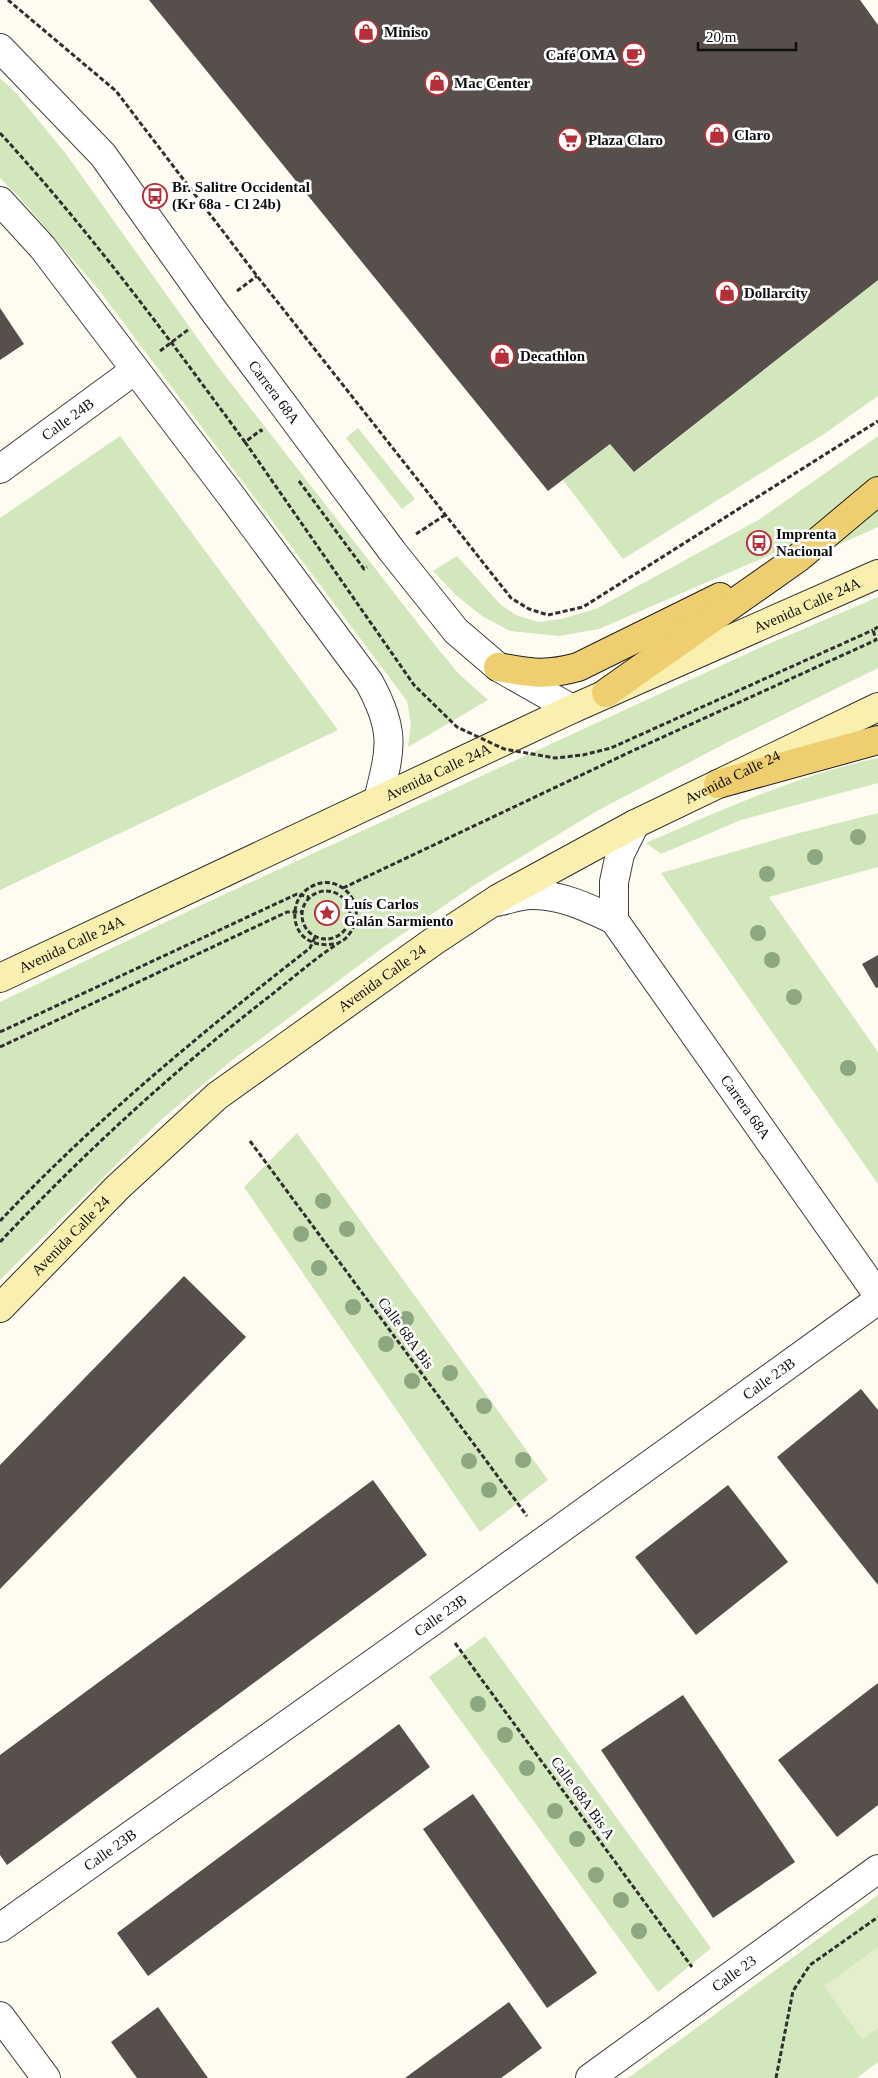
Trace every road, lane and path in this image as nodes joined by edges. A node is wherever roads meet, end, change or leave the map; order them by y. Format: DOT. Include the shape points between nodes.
graph roads {
  1 [pos="8,0"];
  2 [pos="0,48"];
  3 [pos="0,133"];
  4 [pos="0,201"];
  5 [pos="135,370"];
  6 [pos="878,421"];
  7 [pos="267,438"];
  8 [pos="245,442"];
  9 [pos="0,469"];
  10 [pos="295,476"];
  11 [pos="878,491"];
  12 [pos="798,558"];
  13 [pos="364,569"];
  14 [pos="878,574"];
  15 [pos="878,628"];
  16 [pos="872,630"];
  17 [pos="498,667"];
  18 [pos="606,693"];
  19 [pos="878,707"];
  20 [pos="572,709"];
  21 [pos="878,740"];
  22 [pos="718,784"];
  23 [pos="378,800"];
  24 [pos="635,824"];
  25 [pos="343,888"];
  26 [pos="302,894"];
  27 [pos="309,897"];
  28 [pos="493,903"];
  29 [pos="295,912"];
  30 [pos="302,912"];
  31 [pos="614,920"];
  32 [pos="315,937"];
  33 [pos="313,943"];
  34 [pos="339,943"];
  35 [pos="0,978"];
  36 [pos="0,1032"];
  37 [pos="0,1047"];
  38 [pos="250,1140"];
  39 [pos="0,1220"];
  40 [pos="0,1242"];
  41 [pos="878,1294"];
  42 [pos="878,1300"];
  43 [pos="0,1308"];
  44 [pos="544,1539"];
  45 [pos="437,1618"];
  46 [pos="878,1869"];
  47 [pos="878,1917"];
  48 [pos="0,1928"];
  49 [pos="710,1991"];
  50 [pos="0,2016"];
  51 [pos="46,2078"];
  52 [pos="590,2078"];
  53 [pos="776,2078"];
  1 -- 6 [label="path" via="116,91 256,276 511,598 529,609 548,615 583,606"];
  2 -- 17 [label="street, Carrera 68A" via="103,155 213,310 392,551 456,631"];
  3 -- 8 [label="path" via="46,183"];
  4 -- 5 [label="street" via="43,248"];
  5 -- 9 [label="street, Calle 24B"];
  5 -- 23 [label="street" via="368,682 383,708 389,738 388,761"];
  7 -- 8 [label="path" via="261,430"];
  8 -- 16 [label="path, bridge" via="414,685 457,727 504,749 555,758 611,748"];
  10 -- 13 [label="path"];
  11 -- 12 [label="main road"];
  12 -- 17 [label="main road" via="578,667 539,674"];
  12 -- 18 [label="main road"];
  14 -- 18 [label="main road, Avenida Calle 24A"];
  15 -- 16 [label="path"];
  16 -- 25 [label="path" via="876,640"];
  17 -- 20 [label="street, Carrera 68A"];
  18 -- 20 [label="main road, Avenida Calle 24A"];
  19 -- 22 [label="main road, Avenida Calle 24"];
  20 -- 23 [label="main road, Avenida Calle 24A"];
  21 -- 22 [label="main road"];
  22 -- 24 [label="main road, Avenida Calle 24"];
  23 -- 35 [label="main road, Avenida Calle 24A"];
  24 -- 28 [label="main road, Avenida Calle 24"];
  24 -- 31 [label="street" via="620,854 614,882"];
  25 -- 26 [label="path" via="324,883 314,885"];
  25 -- 34 [label="path" via="355,903 357,917 354,929"];
  26 -- 27 [label="path"];
  26 -- 29 [label="path"];
  26 -- 36 [label="path"];
  27 -- 30 [label="path"];
  27 -- 32 [label="path" via="330,891 343,898 350,911 347,926 337,937"];
  28 -- 31 [label="street, Carrera 68A" via="531,895 555,898"];
  28 -- 43 [label="main road, Avenida Calle 24" via="434,941 217,1096 118,1187"];
  29 -- 30 [label="path"];
  29 -- 33 [label="path" via="300,933"];
  29 -- 37 [label="path" via="287,912"];
  30 -- 32 [label="path" via="304,926"];
  31 -- 41 [label="street, Carrera 68A"];
  32 -- 33 [label="path"];
  33 -- 34 [label="path" via="328,946"];
  33 -- 39 [label="path" via="157,1070 66,1153"];
  34 -- 40 [label="path" via="239,1020 134,1108"];
  38 -- 44 [label="path, Calle 68A Bis"];
  42 -- 44 [label="street, Calle 23B"];
  44 -- 45 [label="street, Calle 23B"];
  45 -- 48 [label="street, Calle 23B"];
  45 -- 49 [label="path, Calle 68A Bis A"];
  46 -- 49 [label="street, Calle 23"];
  47 -- 53 [label="path" via="810,1966 793,1991"];
  49 -- 52 [label="street, Calle 23"];
  50 -- 51 [label="street"];
}
